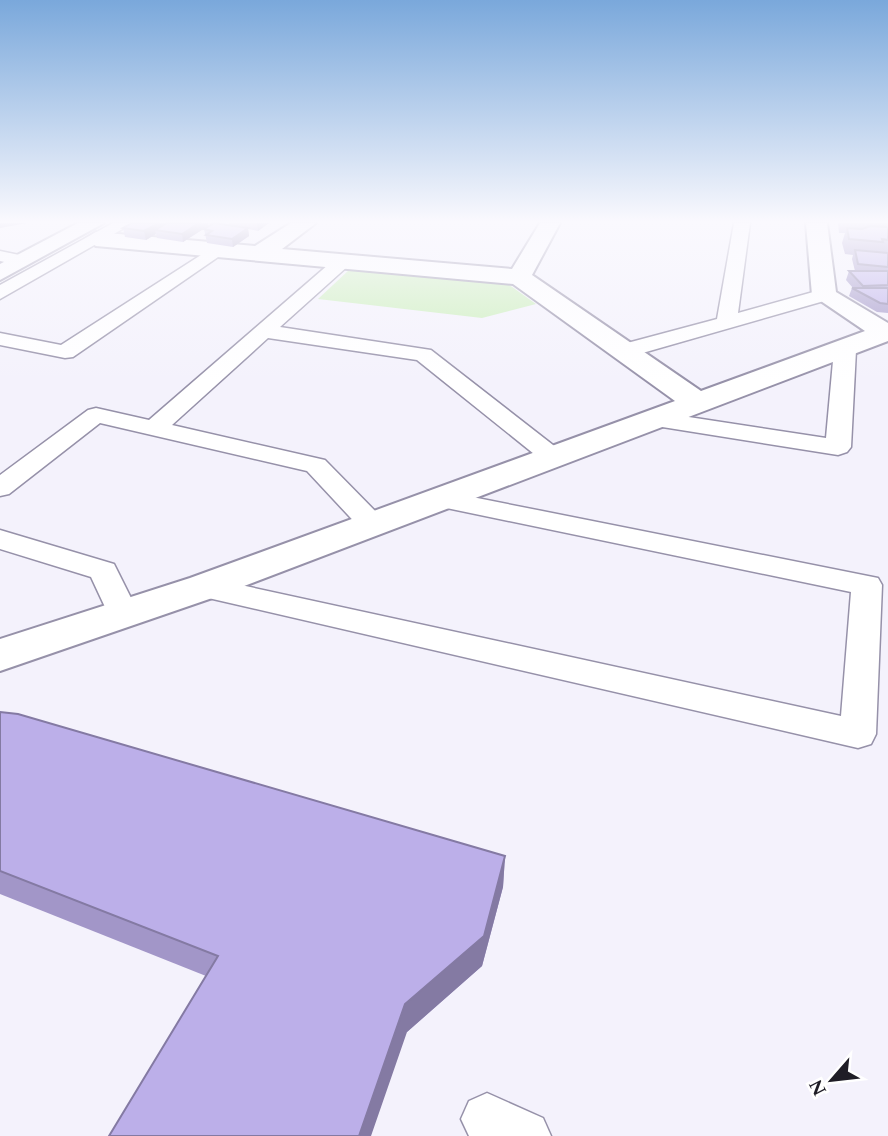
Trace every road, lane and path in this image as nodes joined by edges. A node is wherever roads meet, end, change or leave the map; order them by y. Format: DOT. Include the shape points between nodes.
graph roads {
  1 [pos="26,276"];
  2 [pos="178,276"];
  3 [pos="325,276"];
  4 [pos="508,276"];
  5 [pos="734,276"];
  6 [pos="822,276"];
  7 [pos="519,277"];
  8 [pos="0,293"];
  9 [pos="824,295"];
  10 [pos="726,323"];
  11 [pos="264,331"];
  12 [pos="887,332"];
  13 [pos="0,339"];
  14 [pos="845,350"];
  15 [pos="624,351"];
  16 [pos="698,403"];
  17 [pos="656,419"];
  18 [pos="156,426"];
  19 [pos="553,457"];
  20 [pos="0,488"];
  21 [pos="442,499"];
  22 [pos="372,524"];
  23 [pos="0,540"];
  24 [pos="204,587"];
  25 [pos="123,614"];
  26 [pos="0,655"];
  1 -- 8 [label="lane"];
  2 -- 13 [label="lane" via="65,352"];
  3 -- 11 [label="lane"];
  4 -- 7 [label="street"];
  5 -- 10 [label="lane"];
  6 -- 9 [label="street"];
  7 -- 15 [label="street"];
  9 -- 10 [label="lane"];
  9 -- 12 [label="street"];
  10 -- 15 [label="lane"];
  11 -- 18 [label="lane"];
  11 -- 19 [label="lane" via="423,355"];
  12 -- 14 [label="street"];
  14 -- 16 [label="street"];
  14 -- 17 [label="lane" via="838,447"];
  15 -- 16 [label="street"];
  16 -- 17 [label="street"];
  17 -- 19 [label="street"];
  18 -- 20 [label="lane" via="96,415"];
  18 -- 22 [label="lane" via="316,465"];
  19 -- 21 [label="street"];
  21 -- 22 [label="street"];
  21 -- 24 [label="lane" via="867,585 858,734"];
  22 -- 24 [label="street"];
  23 -- 25 [label="lane" via="103,571"];
  24 -- 25 [label="street"];
  25 -- 26 [label="street"];
}
